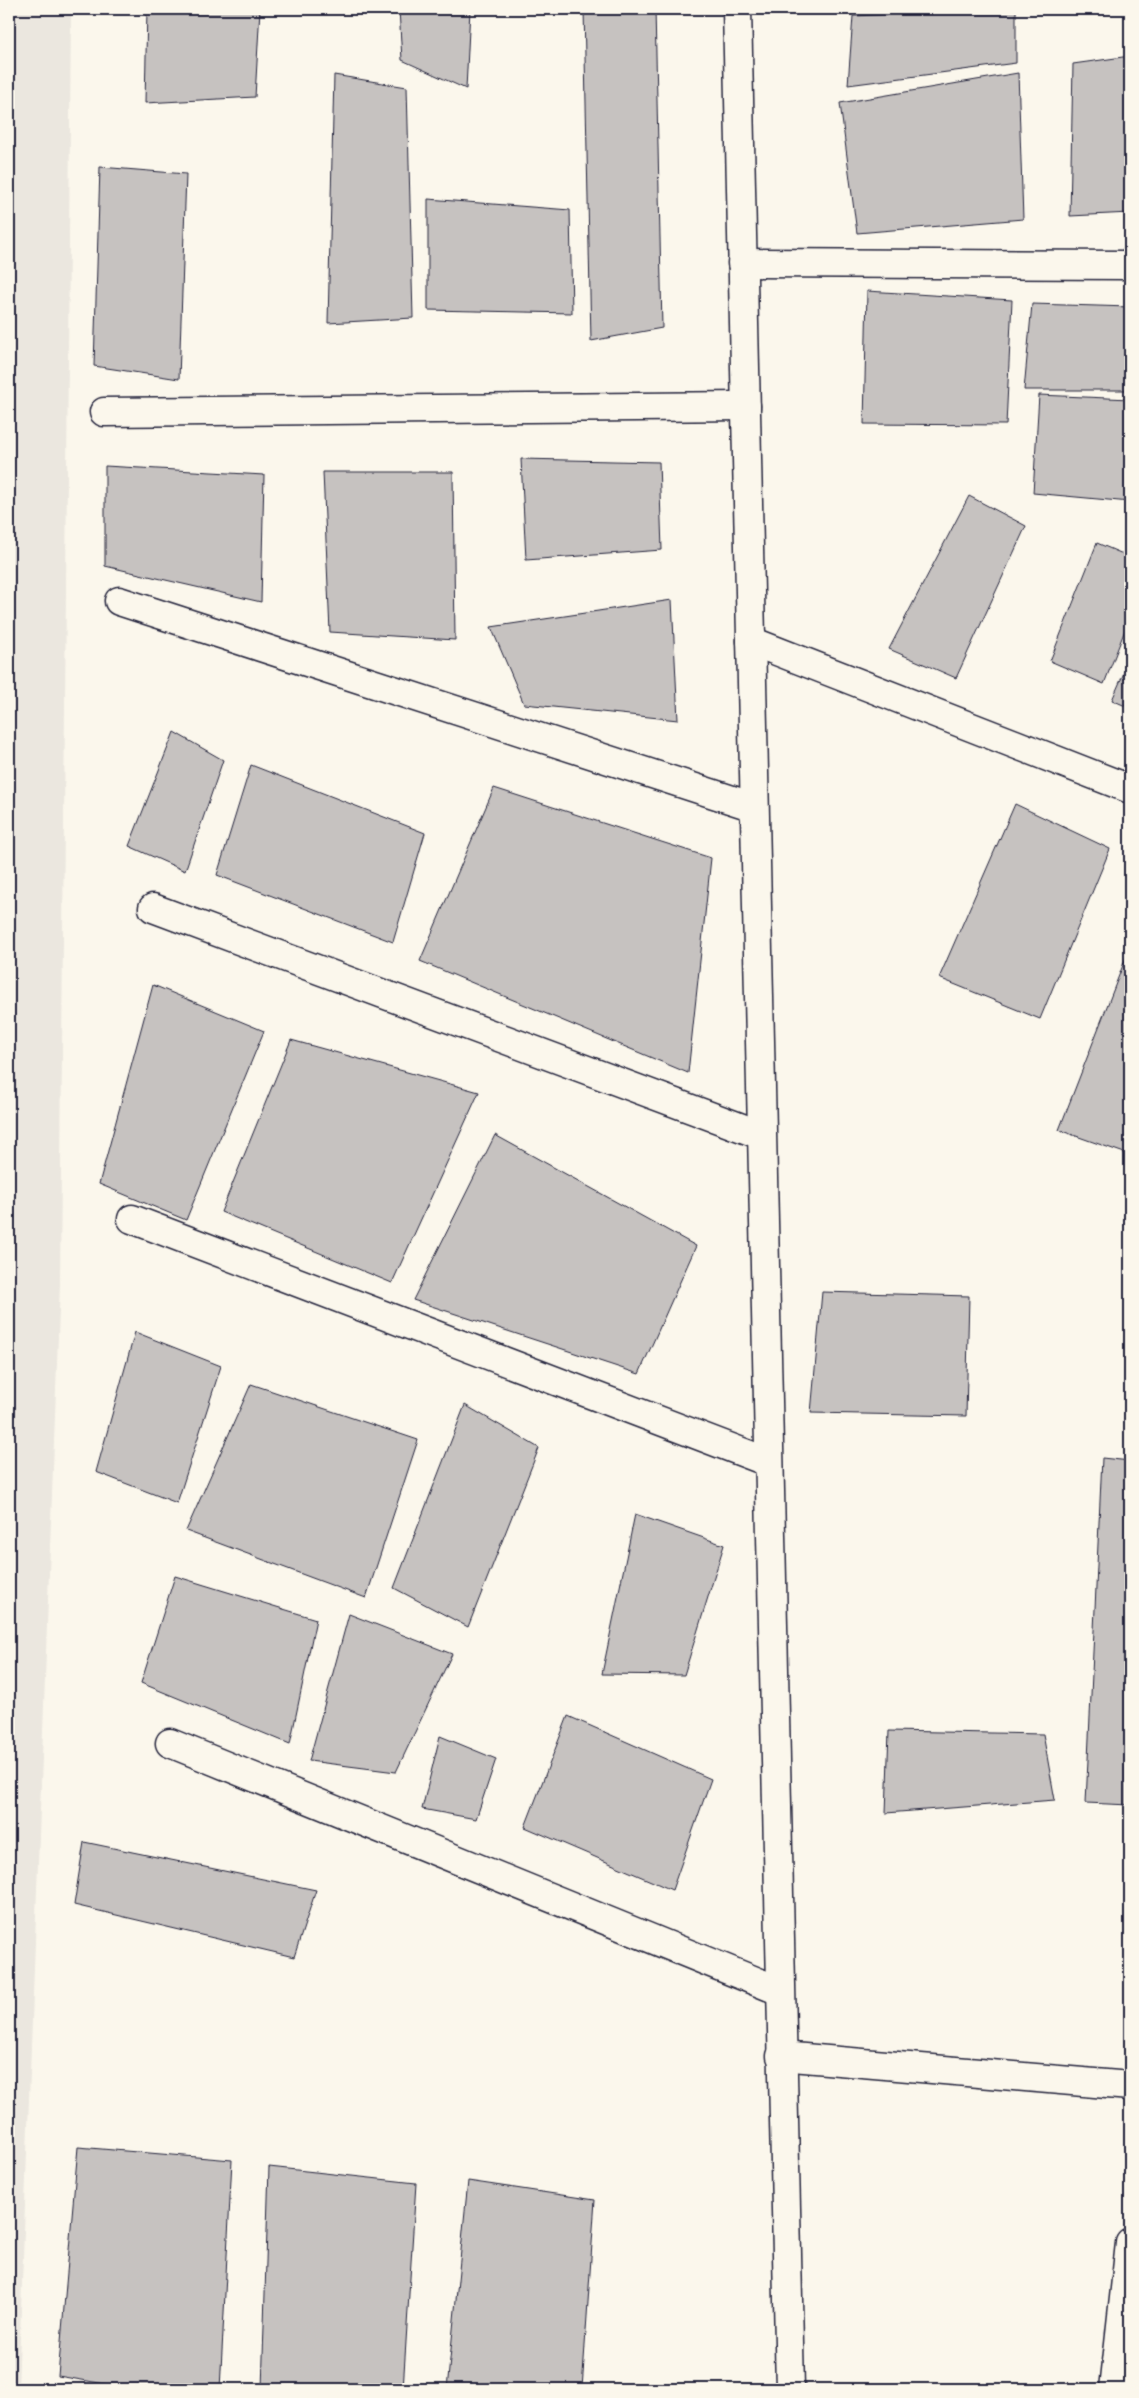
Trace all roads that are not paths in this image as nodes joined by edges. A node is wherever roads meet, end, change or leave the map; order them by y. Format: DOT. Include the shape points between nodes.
graph roads {
  1 [pos="737,9"];
  2 [pos="742,263"];
  3 [pos="1130,265"];
  4 [pos="746,406"];
  5 [pos="104,412"];
  6 [pos="120,601"];
  7 [pos="751,641"];
  8 [pos="1130,789"];
  9 [pos="754,807"];
  10 [pos="153,908"];
  11 [pos="761,1135"];
  12 [pos="132,1219"];
  13 [pos="768,1462"];
  14 [pos="170,1743"];
  15 [pos="780,1991"];
  16 [pos="781,2056"];
  17 [pos="1130,2086"];
  18 [pos="1130,2242"];
  19 [pos="790,2389"];
  20 [pos="1114,2389"];
  1 -- 2 [label="street"];
  2 -- 3 [label="street"];
  2 -- 4 [label="street"];
  4 -- 5 [label="street"];
  4 -- 7 [label="street"];
  6 -- 9 [label="street"];
  7 -- 8 [label="street"];
  7 -- 9 [label="street"];
  9 -- 11 [label="street"];
  10 -- 11 [label="street"];
  11 -- 13 [label="street"];
  12 -- 13 [label="street"];
  13 -- 15 [label="street"];
  14 -- 15 [label="street"];
  15 -- 16 [label="street"];
  16 -- 17 [label="street"];
  16 -- 19 [label="street"];
  18 -- 20 [label="street"];
}
